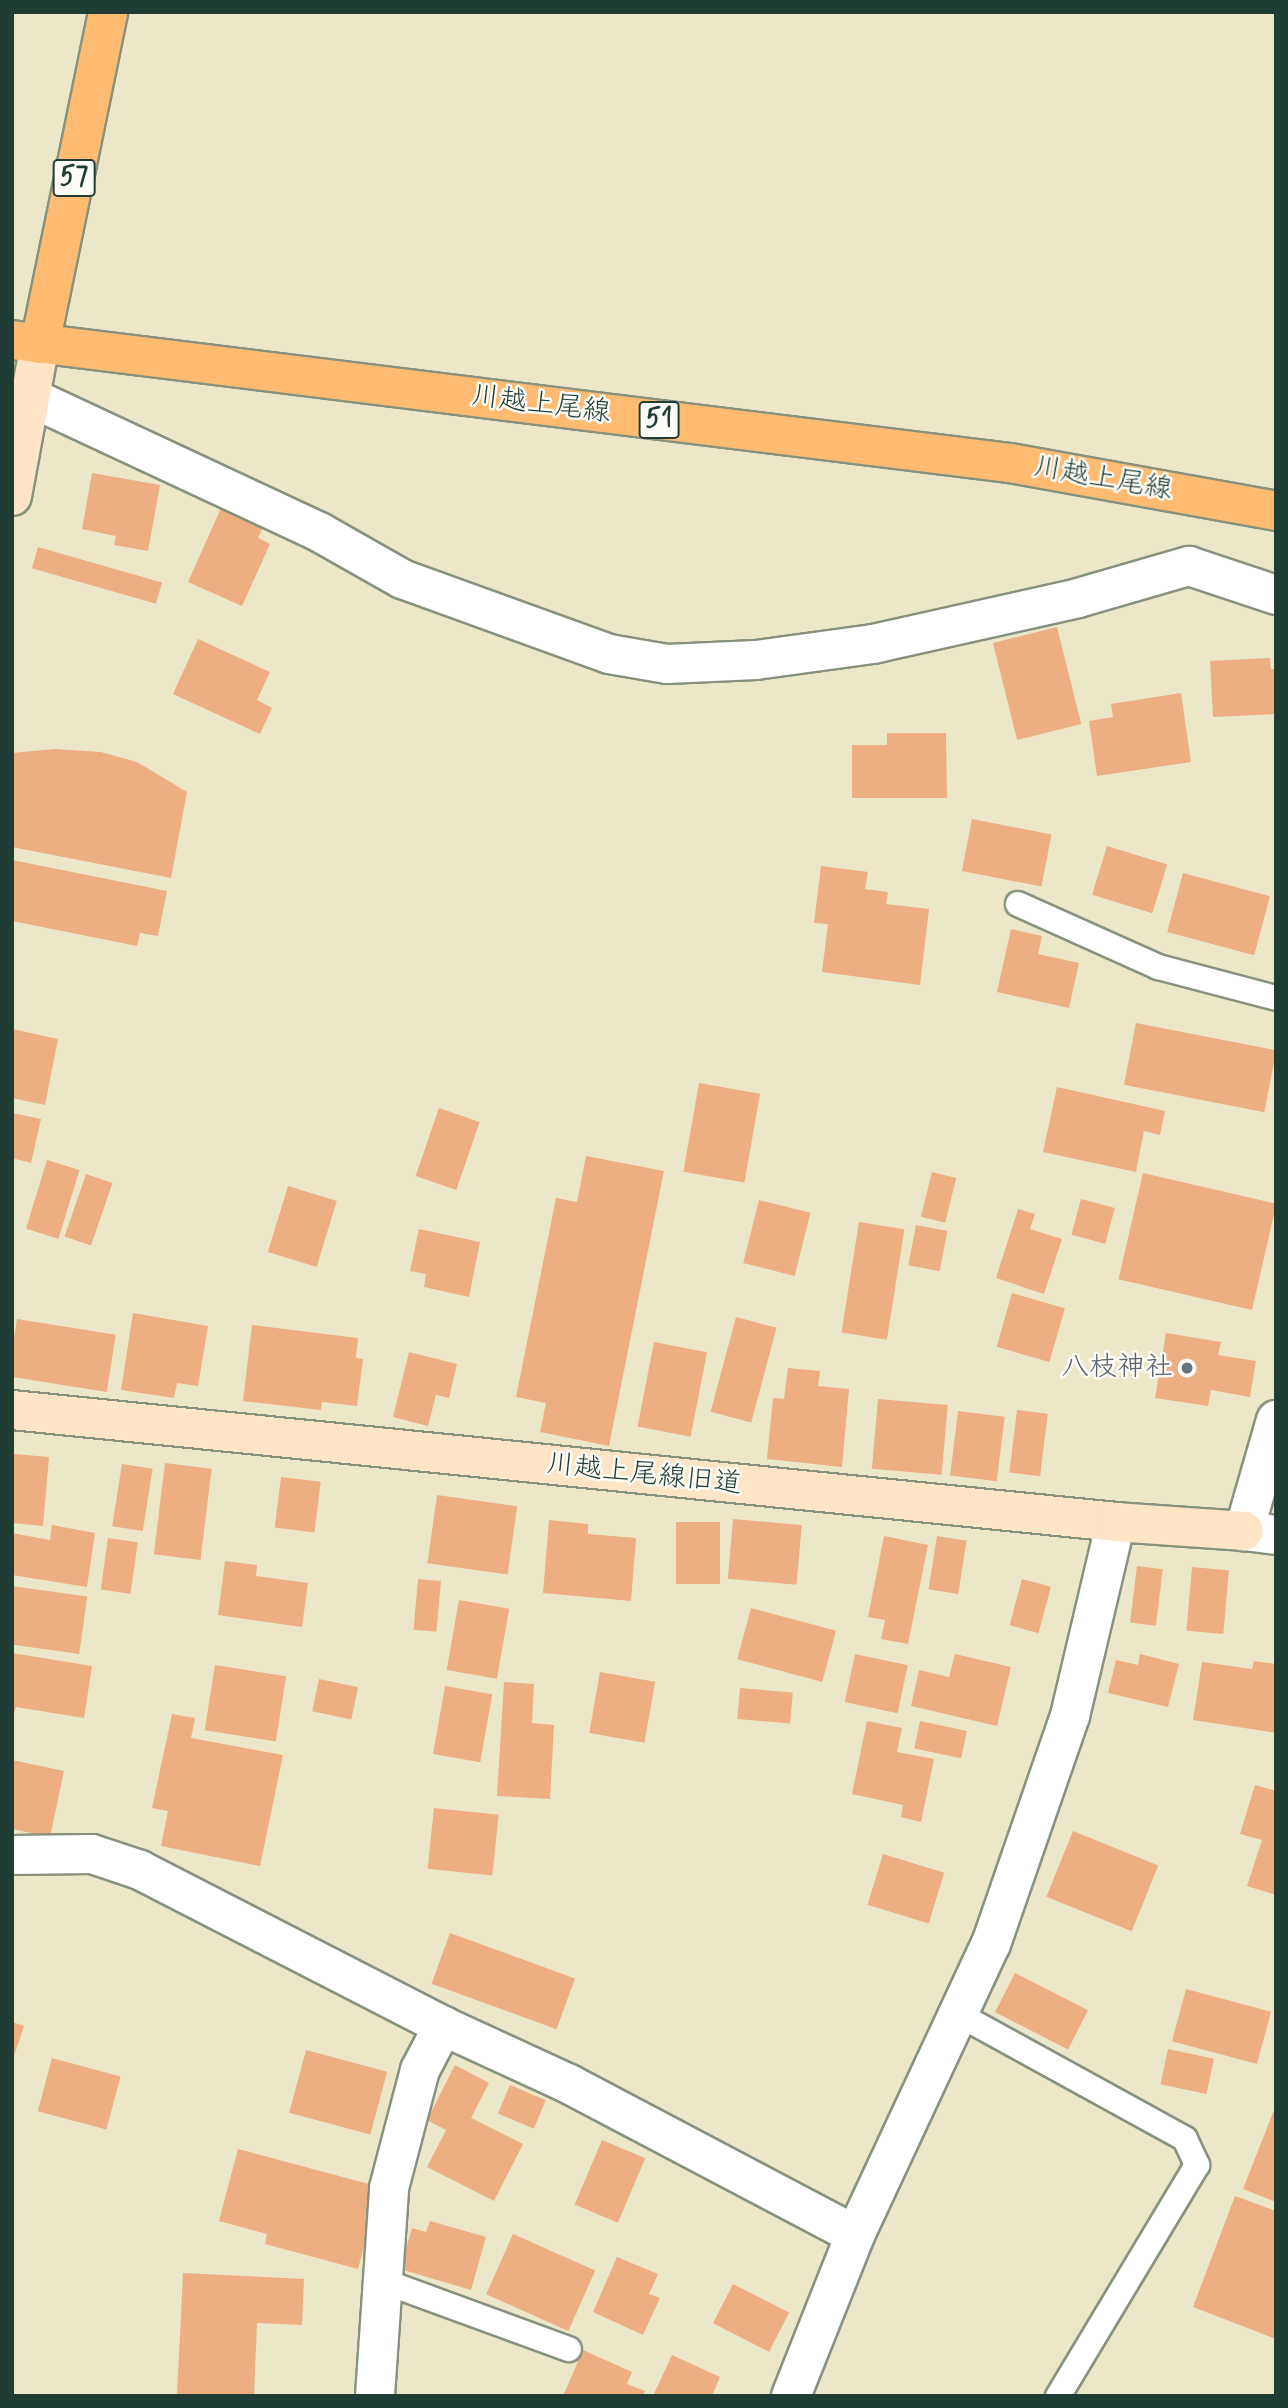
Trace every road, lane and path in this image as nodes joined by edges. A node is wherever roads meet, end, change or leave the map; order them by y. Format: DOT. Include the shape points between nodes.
graph roads {
  1 [pos="108,12"];
  2 [pos="26,342"];
  3 [pos="30,397"];
  4 [pos="12,496"];
  5 [pos="1276,511"];
  6 [pos="1276,595"];
  7 [pos="1018,904"];
  8 [pos="1276,998"];
  9 [pos="12,1410"];
  10 [pos="1276,1420"];
  11 [pos="1116,1522"];
  12 [pos="1260,1533"];
  13 [pos="12,1855"];
  14 [pos="958,2014"];
  15 [pos="443,2026"];
  16 [pos="855,2235"];
  17 [pos="380,2280"];
  18 [pos="569,2349"];
  19 [pos="375,2396"];
  20 [pos="791,2396"];
  21 [pos="1058,2396"];
  1 -- 2 [label="main road, 57"];
  2 -- 3 [label="street"];
  2 -- 5 [label="main road, 川越上尾線 / 51" via="1010,463"];
  3 -- 4 [label="street"];
  3 -- 6 [label="street" via="321,533 401,579 609,654 667,664 757,660 873,644 1078,598 1189,566"];
  7 -- 8 [label="lane" via="1158,967"];
  9 -- 11 [label="street, 川越上尾線旧道"];
  10 -- 12 [label="street"];
  11 -- 12 [label="street, 川越上尾線旧道"];
  11 -- 14 [label="street" via="1070,1716 991,1944"];
  13 -- 15 [label="street" via="92,1854 140,1870"];
  14 -- 16 [label="street"];
  14 -- 21 [label="lane" via="1185,2139 1197,2165"];
  15 -- 16 [label="street" via="569,2084"];
  15 -- 17 [label="street" via="420,2070 389,2188"];
  16 -- 20 [label="street"];
  17 -- 18 [label="lane"];
  17 -- 19 [label="street"];
}
